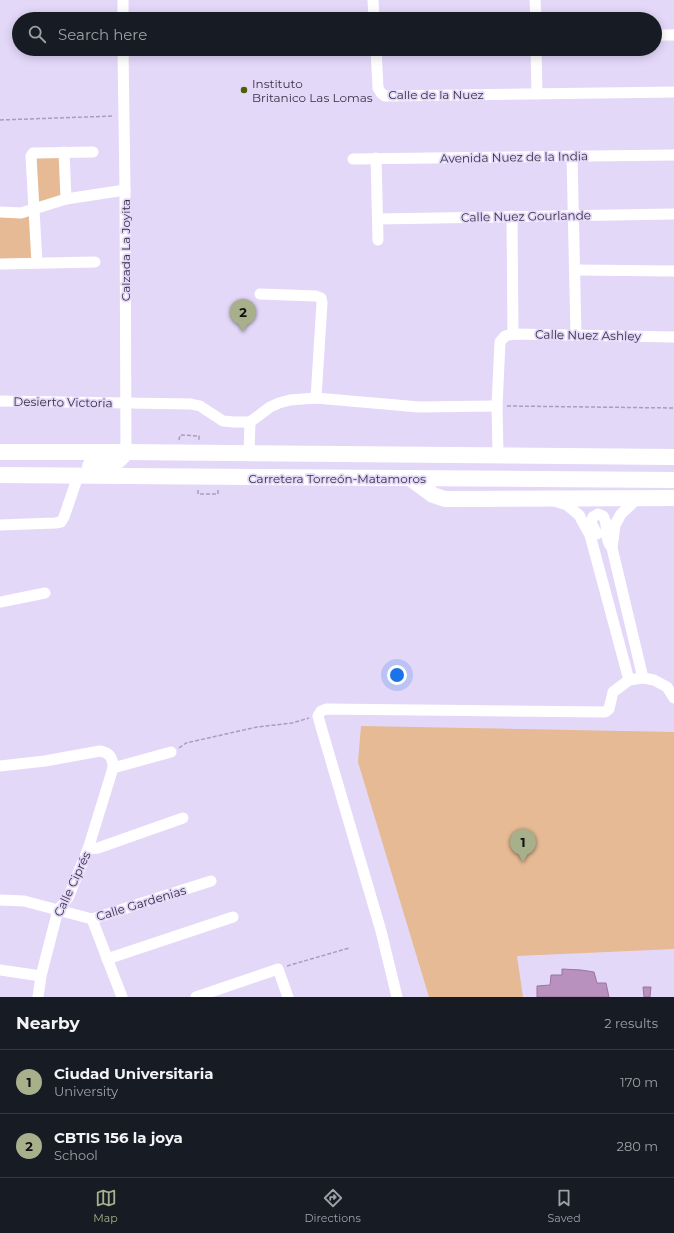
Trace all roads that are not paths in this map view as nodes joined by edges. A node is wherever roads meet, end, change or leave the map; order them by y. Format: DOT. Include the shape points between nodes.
graph roads {
  1 [pos="123,0"];
  2 [pos="373,0"];
  3 [pos="535,0"];
  4 [pos="123,12"];
  5 [pos="374,12"];
  6 [pos="536,12"];
  7 [pos="662,35"];
  8 [pos="674,35"];
  9 [pos="123,56"];
  10 [pos="376,56"];
  11 [pos="536,56"];
  12 [pos="674,92"];
  13 [pos="537,94"];
  14 [pos="64,152"];
  15 [pos="93,152"];
  16 [pos="674,155"];
  17 [pos="572,156"];
  18 [pos="376,158"];
  19 [pos="353,159"];
  20 [pos="125,190"];
  21 [pos="66,199"];
  22 [pos="34,209"];
  23 [pos="0,212"];
  24 [pos="674,214"];
  25 [pos="512,216"];
  26 [pos="574,216"];
  27 [pos="378,219"];
  28 [pos="378,240"];
  29 [pos="95,262"];
  30 [pos="37,263"];
  31 [pos="3,264"];
  32 [pos="575,270"];
  33 [pos="674,271"];
  34 [pos="260,294"];
  35 [pos="576,335"];
  36 [pos="508,336"];
  37 [pos="674,337"];
  38 [pos="316,398"];
  39 [pos="0,401"];
  40 [pos="126,402"];
  41 [pos="497,406"];
  42 [pos="250,422"];
  43 [pos="0,452"];
  44 [pos="126,452"];
  45 [pos="249,453"];
  46 [pos="498,455"];
  47 [pos="674,457"];
  48 [pos="0,469"];
  49 [pos="0,475"];
  50 [pos="78,476"];
  51 [pos="410,478"];
  52 [pos="674,480"];
  53 [pos="548,498"];
  54 [pos="638,498"];
  55 [pos="674,498"];
  56 [pos="0,525"];
  57 [pos="612,548"];
  58 [pos="595,556"];
  59 [pos="45,593"];
  60 [pos="0,602"];
  61 [pos="643,678"];
  62 [pos="629,680"];
  63 [pos="674,698"];
  64 [pos="171,752"];
  65 [pos="0,766"];
  66 [pos="113,768"];
  67 [pos="183,818"];
  68 [pos="88,850"];
  69 [pos="211,881"];
  70 [pos="0,900"];
  71 [pos="58,910"];
  72 [pos="233,917"];
  73 [pos="92,919"];
  74 [pos="107,959"];
  75 [pos="0,970"];
  76 [pos="41,976"];
  77 [pos="213,994"];
  78 [pos="38,997"];
  79 [pos="122,997"];
  80 [pos="196,997"];
  81 [pos="288,997"];
  82 [pos="397,997"];
  1 -- 4 [label="street"];
  2 -- 5 [label="street"];
  3 -- 6 [label="street"];
  7 -- 8 [label="street"];
  9 -- 20 [label="street, Calzada La Joyita"];
  10 -- 13 [label="street, Calle de la Nuez" via="378,88 385,96"];
  11 -- 13 [label="street"];
  12 -- 13 [label="street, Calle de la Nuez"];
  14 -- 15 [label="street"];
  14 -- 21 [label="street"];
  14 -- 22 [label="street" via="32,154"];
  16 -- 17 [label="street, Avenida Nuez de la India"];
  17 -- 18 [label="street, Avenida Nuez de la India"];
  17 -- 26 [label="street"];
  18 -- 19 [label="street, Avenida Nuez de la India"];
  18 -- 27 [label="street"];
  20 -- 21 [label="street"];
  20 -- 40 [label="street, Calzada La Joyita"];
  21 -- 22 [label="street"];
  22 -- 23 [label="street" via="21,213"];
  22 -- 30 [label="street"];
  24 -- 26 [label="street, Calle Nuez Gourlande"];
  25 -- 26 [label="street, Calle Nuez Gourlande"];
  25 -- 27 [label="street, Calle Nuez Gourlande"];
  25 -- 36 [label="street"];
  26 -- 32 [label="street"];
  27 -- 28 [label="street"];
  29 -- 30 [label="street"];
  30 -- 31 [label="street"];
  32 -- 33 [label="street"];
  32 -- 35 [label="street"];
  34 -- 38 [label="street" via="321,298"];
  35 -- 36 [label="street, Calle Nuez Ashley"];
  35 -- 37 [label="street, Calle Nuez Ashley"];
  36 -- 41 [label="street" via="500,342"];
  38 -- 41 [label="street" via="419,407"];
  38 -- 42 [label="street" via="279,403"];
  39 -- 40 [label="street, Desierto Victoria"];
  40 -- 42 [label="street, Desierto Victoria" via="191,404 200,406 224,421"];
  40 -- 44 [label="street, Calzada La Joyita"];
  41 -- 46 [label="street"];
  42 -- 45 [label="street"];
  43 -- 44 [label="highway"];
  44 -- 45 [label="highway"];
  44 -- 48 [label="highway" via="113,465"];
  45 -- 46 [label="highway"];
  46 -- 47 [label="highway"];
  49 -- 50 [label="highway, Carretera Torreón-Matamoros"];
  50 -- 51 [label="highway, Carretera Torreón-Matamoros"];
  50 -- 56 [label="street" via="61,522"];
  51 -- 52 [label="highway, Carretera Torreón-Matamoros"];
  51 -- 53 [label="highway" via="433,495 445,498"];
  53 -- 54 [label="highway"];
  53 -- 58 [label="street" via="567,505 579,515 590,536"];
  54 -- 55 [label="highway"];
  54 -- 57 [label="street" via="621,514 614,525"];
  57 -- 58 [label="street" via="607,541 605,519 598,514 593,517 591,523 598,544"];
  57 -- 61 [label="street"];
  58 -- 62 [label="street"];
  59 -- 60 [label="street"];
  61 -- 62 [label="street"];
  61 -- 63 [label="street" via="667,687"];
  62 -- 82 [label="street" via="613,692 605,712 326,709 321,711 318,716 381,931"];
  64 -- 66 [label="street"];
  65 -- 66 [label="street" via="45,762 100,751 112,757"];
  66 -- 68 [label="street, Calle Ciprés"];
  67 -- 68 [label="street"];
  68 -- 71 [label="street, Calle Ciprés" via="68,898"];
  69 -- 73 [label="street, Calle Gardenias"];
  70 -- 71 [label="street, Calle Gardenias" via="24,901"];
  71 -- 73 [label="street, Calle Gardenias"];
  71 -- 76 [label="street, Calle Ciprés"];
  72 -- 74 [label="street"];
  73 -- 74 [label="street"];
  74 -- 79 [label="street"];
  75 -- 76 [label="street"];
  76 -- 78 [label="street, Calle Ciprés"];
  77 -- 80 [label="street"];
  77 -- 81 [label="street" via="278,969"];
}
